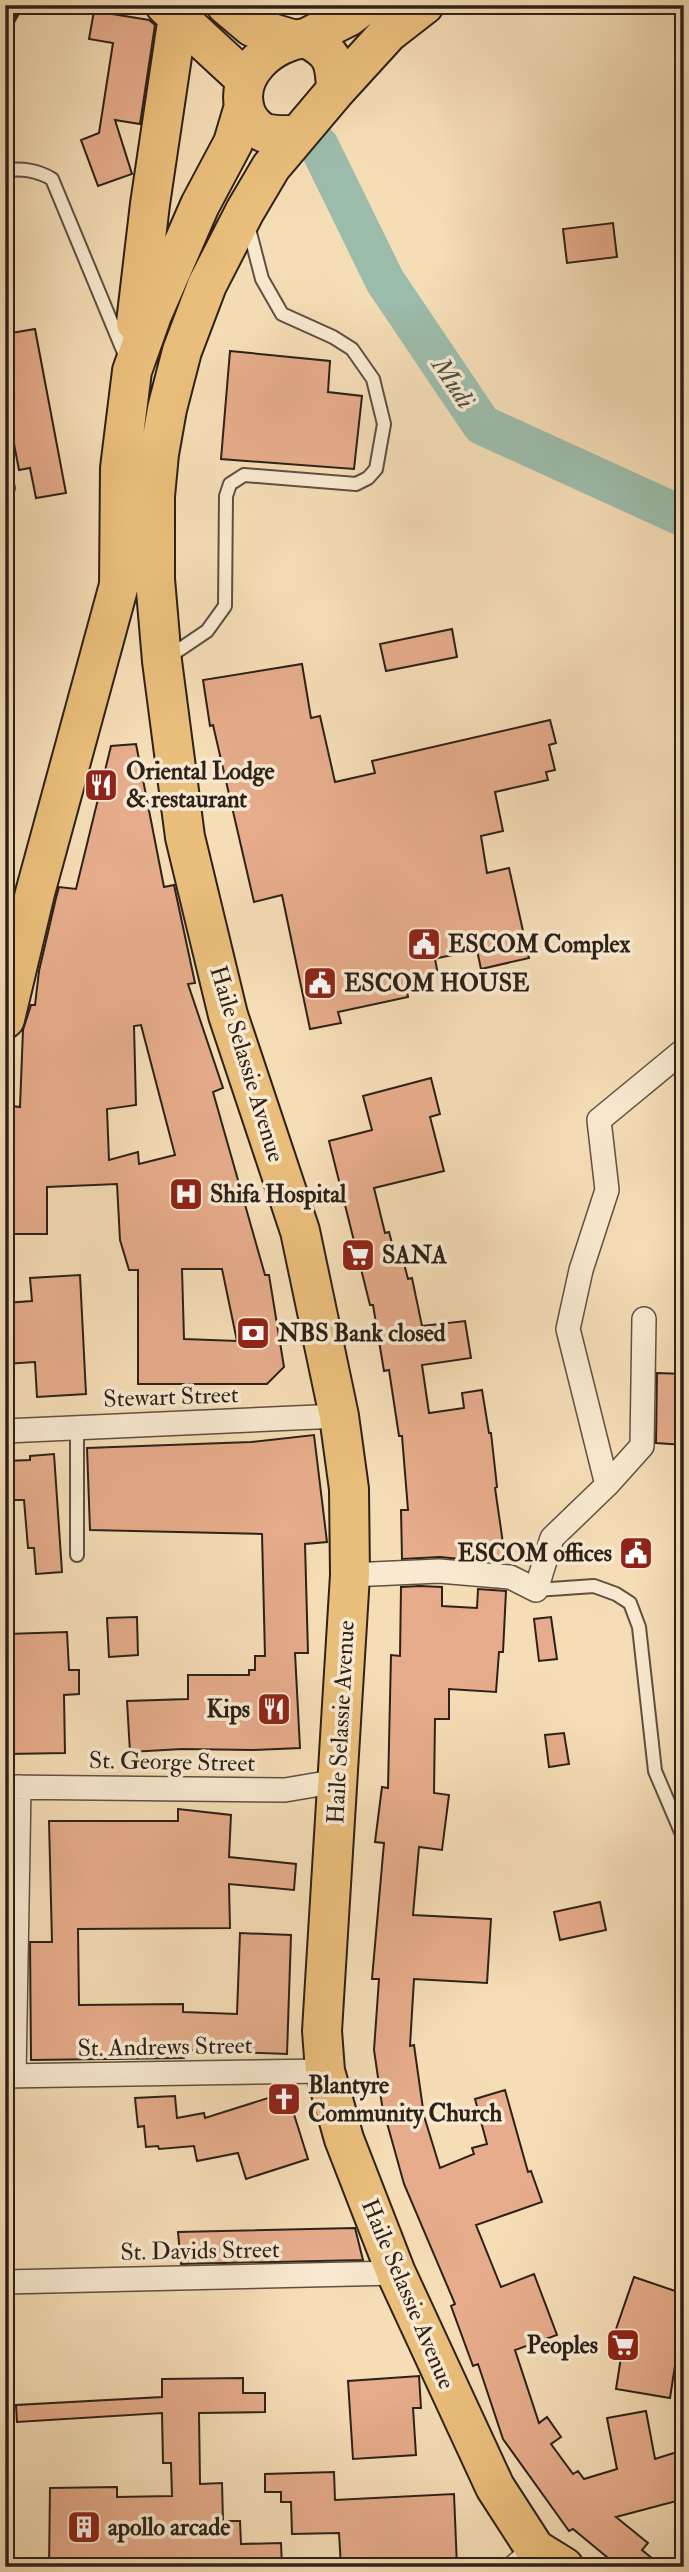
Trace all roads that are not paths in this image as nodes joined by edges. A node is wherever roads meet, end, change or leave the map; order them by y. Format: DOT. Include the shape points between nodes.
graph roads {
  1 [pos="226,5"];
  2 [pos="363,5"];
  3 [pos="424,5"];
  4 [pos="171,11"];
  5 [pos="299,39"];
  6 [pos="336,90"];
  7 [pos="245,93"];
  8 [pos="298,135"];
  9 [pos="5,171"];
  10 [pos="245,211"];
  11 [pos="132,371"];
  12 [pos="162,661"];
  13 [pos="5,1019"];
  14 [pos="684,1050"];
  15 [pos="644,1319"];
  16 [pos="339,1416"];
  17 [pos="77,1427"];
  18 [pos="5,1431"];
  19 [pos="607,1485"];
  20 [pos="77,1555"];
  21 [pos="350,1576"];
  22 [pos="536,1590"];
  23 [pos="338,1781"];
  24 [pos="12,1787"];
  25 [pos="684,1839"];
  26 [pos="325,2071"];
  27 [pos="10,2076"];
  28 [pos="396,2273"];
  29 [pos="5,2282"];
  30 [pos="538,2561"];
  1 -- 5 [label="highway" via="252,27"];
  2 -- 5 [label="highway" via="348,17"];
  3 -- 6 [label="highway" via="388,33"];
  4 -- 7 [label="highway"];
  4 -- 11 [label="highway"];
  5 -- 6 [label="highway" via="322,47 330,56"];
  5 -- 7 [label="highway" via="269,51 257,63"];
  6 -- 8 [label="highway"];
  7 -- 8 [label="highway" via="247,117 264,132"];
  7 -- 11 [label="highway" via="233,143 200,205"];
  8 -- 10 [label="highway, Haile Selassie Avenue" via="271,167"];
  9 -- 11 [label="lane" via="41,172 52,179"];
  10 -- 12 [label="highway, Haile Selassie Avenue" via="207,285 182,351 167,410 155,496 155,579"];
  10 -- 12 [label="lane" via="262,279 282,314 352,349 373,379 384,424 376,469 356,484 244,475 230,484 226,496 225,606 206,631"];
  11 -- 13 [label="highway" via="120,468 119,585"];
  12 -- 16 [label="highway, Haile Selassie Avenue" via="185,837 228,1014 300,1231"];
  14 -- 19 [label="street" via="599,1120 607,1190 568,1329"];
  15 -- 19 [label="street" via="642,1446"];
  16 -- 17 [label="street, Stewart Street"];
  16 -- 21 [label="highway, Haile Selassie Avenue" via="349,1489"];
  17 -- 18 [label="street, Stewart Street"];
  17 -- 20 [label="lane"];
  19 -- 22 [label="street" via="552,1538"];
  21 -- 22 [label="street" via="439,1572 510,1577"];
  21 -- 23 [label="highway, Haile Selassie Avenue"];
  22 -- 25 [label="lane" via="594,1586 630,1603 639,1627 655,1771"];
  23 -- 24 [label="street, St. George Street" via="285,1790"];
  23 -- 26 [label="highway, Haile Selassie Avenue" via="322,2031"];
  24 -- 27 [label="street"];
  26 -- 27 [label="street, St. Andrews Street"];
  26 -- 28 [label="highway, Haile Selassie Avenue" via="344,2139"];
  28 -- 29 [label="street, St. Davids Street"];
  28 -- 30 [label="highway, Haile Selassie Avenue" via="495,2487"];
}
